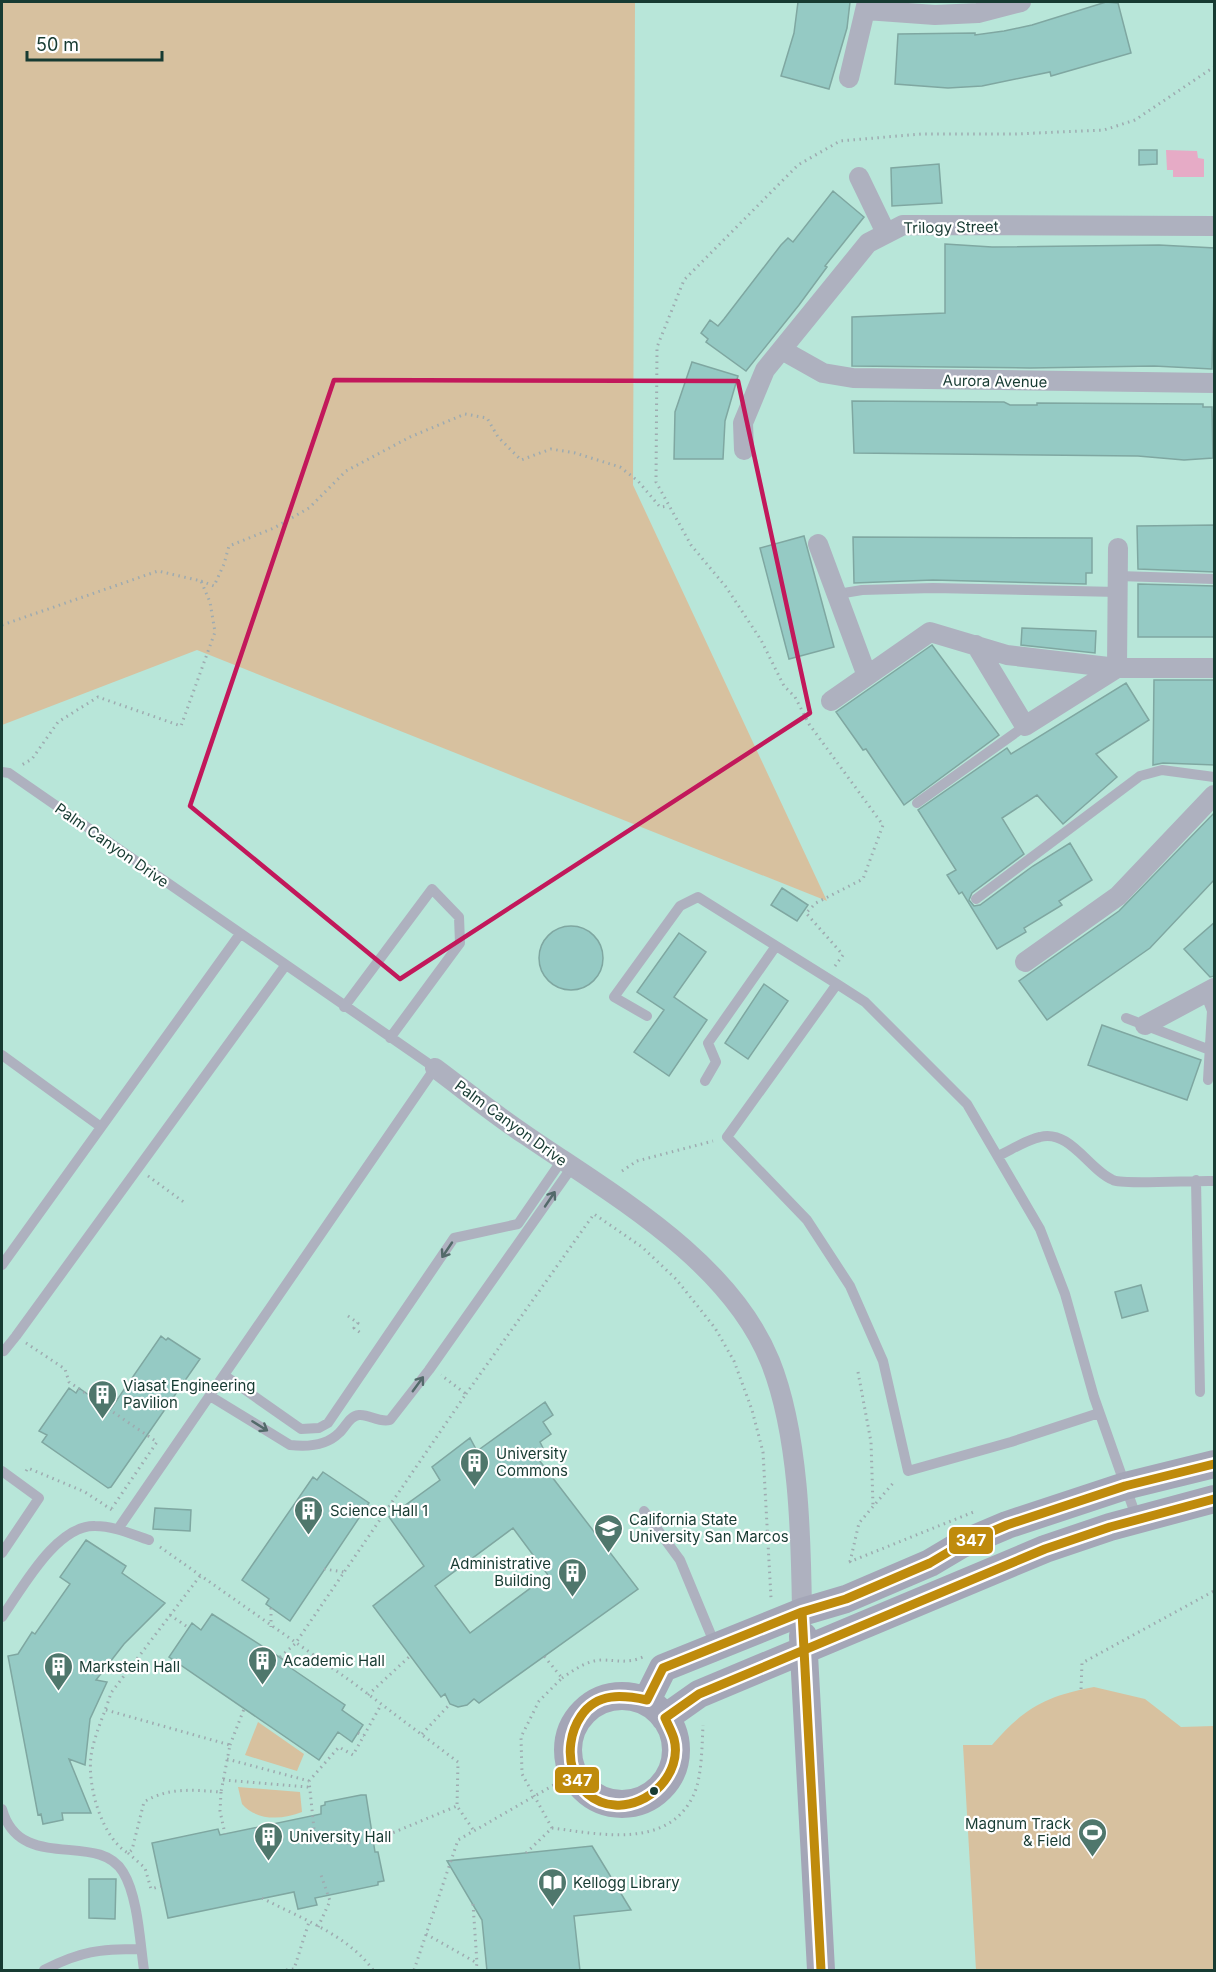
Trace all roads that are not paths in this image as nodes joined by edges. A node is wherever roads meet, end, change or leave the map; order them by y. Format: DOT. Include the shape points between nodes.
graph roads {
  1 [pos="1021,2"];
  2 [pos="866,6"];
  3 [pos="849,78"];
  4 [pos="859,177"];
  5 [pos="1215,226"];
  6 [pos="886,233"];
  7 [pos="782,350"];
  8 [pos="1215,383"];
  9 [pos="744,450"];
  10 [pos="818,544"];
  11 [pos="1119,548"];
  12 [pos="1215,579"];
  13 [pos="1118,584"];
  14 [pos="838,594"];
  15 [pos="976,645"];
  16 [pos="1117,668"];
  17 [pos="1215,668"];
  18 [pos="867,676"];
  19 [pos="831,701"];
  20 [pos="1025,726"];
  21 [pos="5,772"];
  22 [pos="1215,777"];
  23 [pos="1215,795"];
  24 [pos="917,803"];
  25 [pos="976,899"];
  26 [pos="240,934"];
  27 [pos="776,946"];
  28 [pos="1025,962"];
  29 [pos="285,966"];
  30 [pos="837,984"];
  31 [pos="1210,991"];
  32 [pos="344,1007"];
  33 [pos="647,1016"];
  34 [pos="1126,1018"];
  35 [pos="1145,1025"];
  36 [pos="390,1038"];
  37 [pos="1210,1050"];
  38 [pos="2,1055"];
  39 [pos="435,1068"];
  40 [pos="1208,1080"];
  41 [pos="705,1081"];
  42 [pos="101,1127"];
  43 [pos="998,1156"];
  44 [pos="567,1163"];
  45 [pos="1196,1180"];
  46 [pos="1215,1180"];
  47 [pos="2,1265"];
  48 [pos="2,1350"];
  49 [pos="224,1375"];
  50 [pos="1200,1392"];
  51 [pos="210,1396"];
  52 [pos="1099,1413"];
  53 [pos="1215,1464"];
  54 [pos="2,1471"];
  55 [pos="1125,1486"];
  56 [pos="1215,1499"];
  57 [pos="644,1512"];
  58 [pos="1137,1519"];
  59 [pos="118,1529"];
  60 [pos="149,1540"];
  61 [pos="2,1553"];
  62 [pos="802,1612"];
  63 [pos="2,1617"];
  64 [pos="716,1647"];
  65 [pos="804,1652"];
  66 [pos="656,1709"];
  67 [pos="2,1809"];
  68 [pos="141,1949"];
  69 [pos="44,1971"];
  70 [pos="144,1971"];
  71 [pos="821,1971"];
  1 -- 2 [label="street" via="978,13 935,15"];
  2 -- 3 [label="street"];
  4 -- 6 [label="street"];
  5 -- 6 [label="street, Trilogy Street" via="903,225"];
  6 -- 7 [label="street, Trilogy Street" via="868,243"];
  7 -- 8 [label="street, Aurora Avenue" via="823,373 853,378"];
  7 -- 9 [label="street, Trilogy Street" via="765,370 743,423"];
  10 -- 14 [label="street"];
  11 -- 13 [label="street"];
  12 -- 13 [label="lane"];
  13 -- 14 [label="lane" via="862,590"];
  13 -- 16 [label="street"];
  14 -- 18 [label="street"];
  15 -- 16 [label="street" via="1007,655"];
  15 -- 18 [label="street" via="930,632"];
  15 -- 20 [label="street"];
  16 -- 17 [label="street"];
  16 -- 20 [label="street"];
  18 -- 19 [label="street"];
  20 -- 24 [label="lane"];
  21 -- 26 [label="lane, Palm Canyon Drive"];
  22 -- 25 [label="lane" via="1162,770 1140,776"];
  23 -- 28 [label="street" via="1118,896"];
  26 -- 29 [label="lane, Palm Canyon Drive"];
  26 -- 42 [label="lane"];
  27 -- 30 [label="lane"];
  27 -- 33 [label="lane" via="698,897 680,906 614,997"];
  27 -- 41 [label="lane" via="708,1043 716,1062"];
  29 -- 32 [label="lane, Palm Canyon Drive"];
  29 -- 48 [label="lane"];
  30 -- 43 [label="lane" via="865,1002 967,1104"];
  30 -- 52 [label="lane" via="727,1137 807,1220 850,1287 883,1362 908,1471"];
  31 -- 35 [label="street"];
  31 -- 37 [label="lane"];
  32 -- 36 [label="lane, Palm Canyon Drive"];
  32 -- 36 [label="lane" via="432,889 459,917 460,943"];
  34 -- 35 [label="lane"];
  35 -- 37 [label="lane"];
  36 -- 39 [label="lane, Palm Canyon Drive"];
  37 -- 40 [label="lane"];
  38 -- 42 [label="lane"];
  39 -- 44 [label="street, Palm Canyon Drive"];
  39 -- 49 [label="lane"];
  42 -- 47 [label="lane"];
  43 -- 45 [label="lane" via="1041,1136 1054,1136 1067,1142 1114,1182"];
  43 -- 52 [label="lane" via="1040,1229 1065,1294"];
  44 -- 49 [label="lane, one-way" via="518,1224 454,1238 328,1423 301,1429"];
  51 -- 44 [label="lane, one-way" via="290,1445 323,1443 361,1414 382,1422 390,1420 429,1370"];
  44 -- 62 [label="street, Palm Canyon Drive" via="673,1240 715,1279 744,1313 765,1351 787,1416 802,1562"];
  45 -- 46 [label="lane"];
  45 -- 50 [label="lane"];
  49 -- 51 [label="lane"];
  51 -- 59 [label="lane"];
  52 -- 55 [label="lane"];
  53 -- 55 [label="main road"];
  54 -- 61 [label="lane" via="39,1498"];
  55 -- 58 [label="lane"];
  55 -- 62 [label="main road" via="1007,1525 920,1568 846,1599"];
  56 -- 58 [label="main road"];
  57 -- 64 [label="lane" via="680,1560"];
  58 -- 65 [label="main road" via="1045,1549"];
  59 -- 60 [label="lane"];
  59 -- 63 [label="lane" via="92,1526 69,1534 53,1547"];
  62 -- 64 [label="main road"];
  62 -- 65 [label="main road"];
  64 -- 66 [label="main road" via="663,1668"];
  65 -- 66 [label="main road"];
  65 -- 71 [label="main road"];
  66 -- 66 [label="main road" via="624,1694 601,1700 583,1712 571,1729 567,1750 573,1774 583,1789 601,1801 622,1805 643,1801 661,1789 674,1770 677,1750 673,1729"];
  67 -- 68 [label="lane" via="13,1832 28,1842 46,1849 109,1858 123,1870"];
  68 -- 69 [label="lane" via="98,1949 71,1956"];
  68 -- 70 [label="lane"];
}
